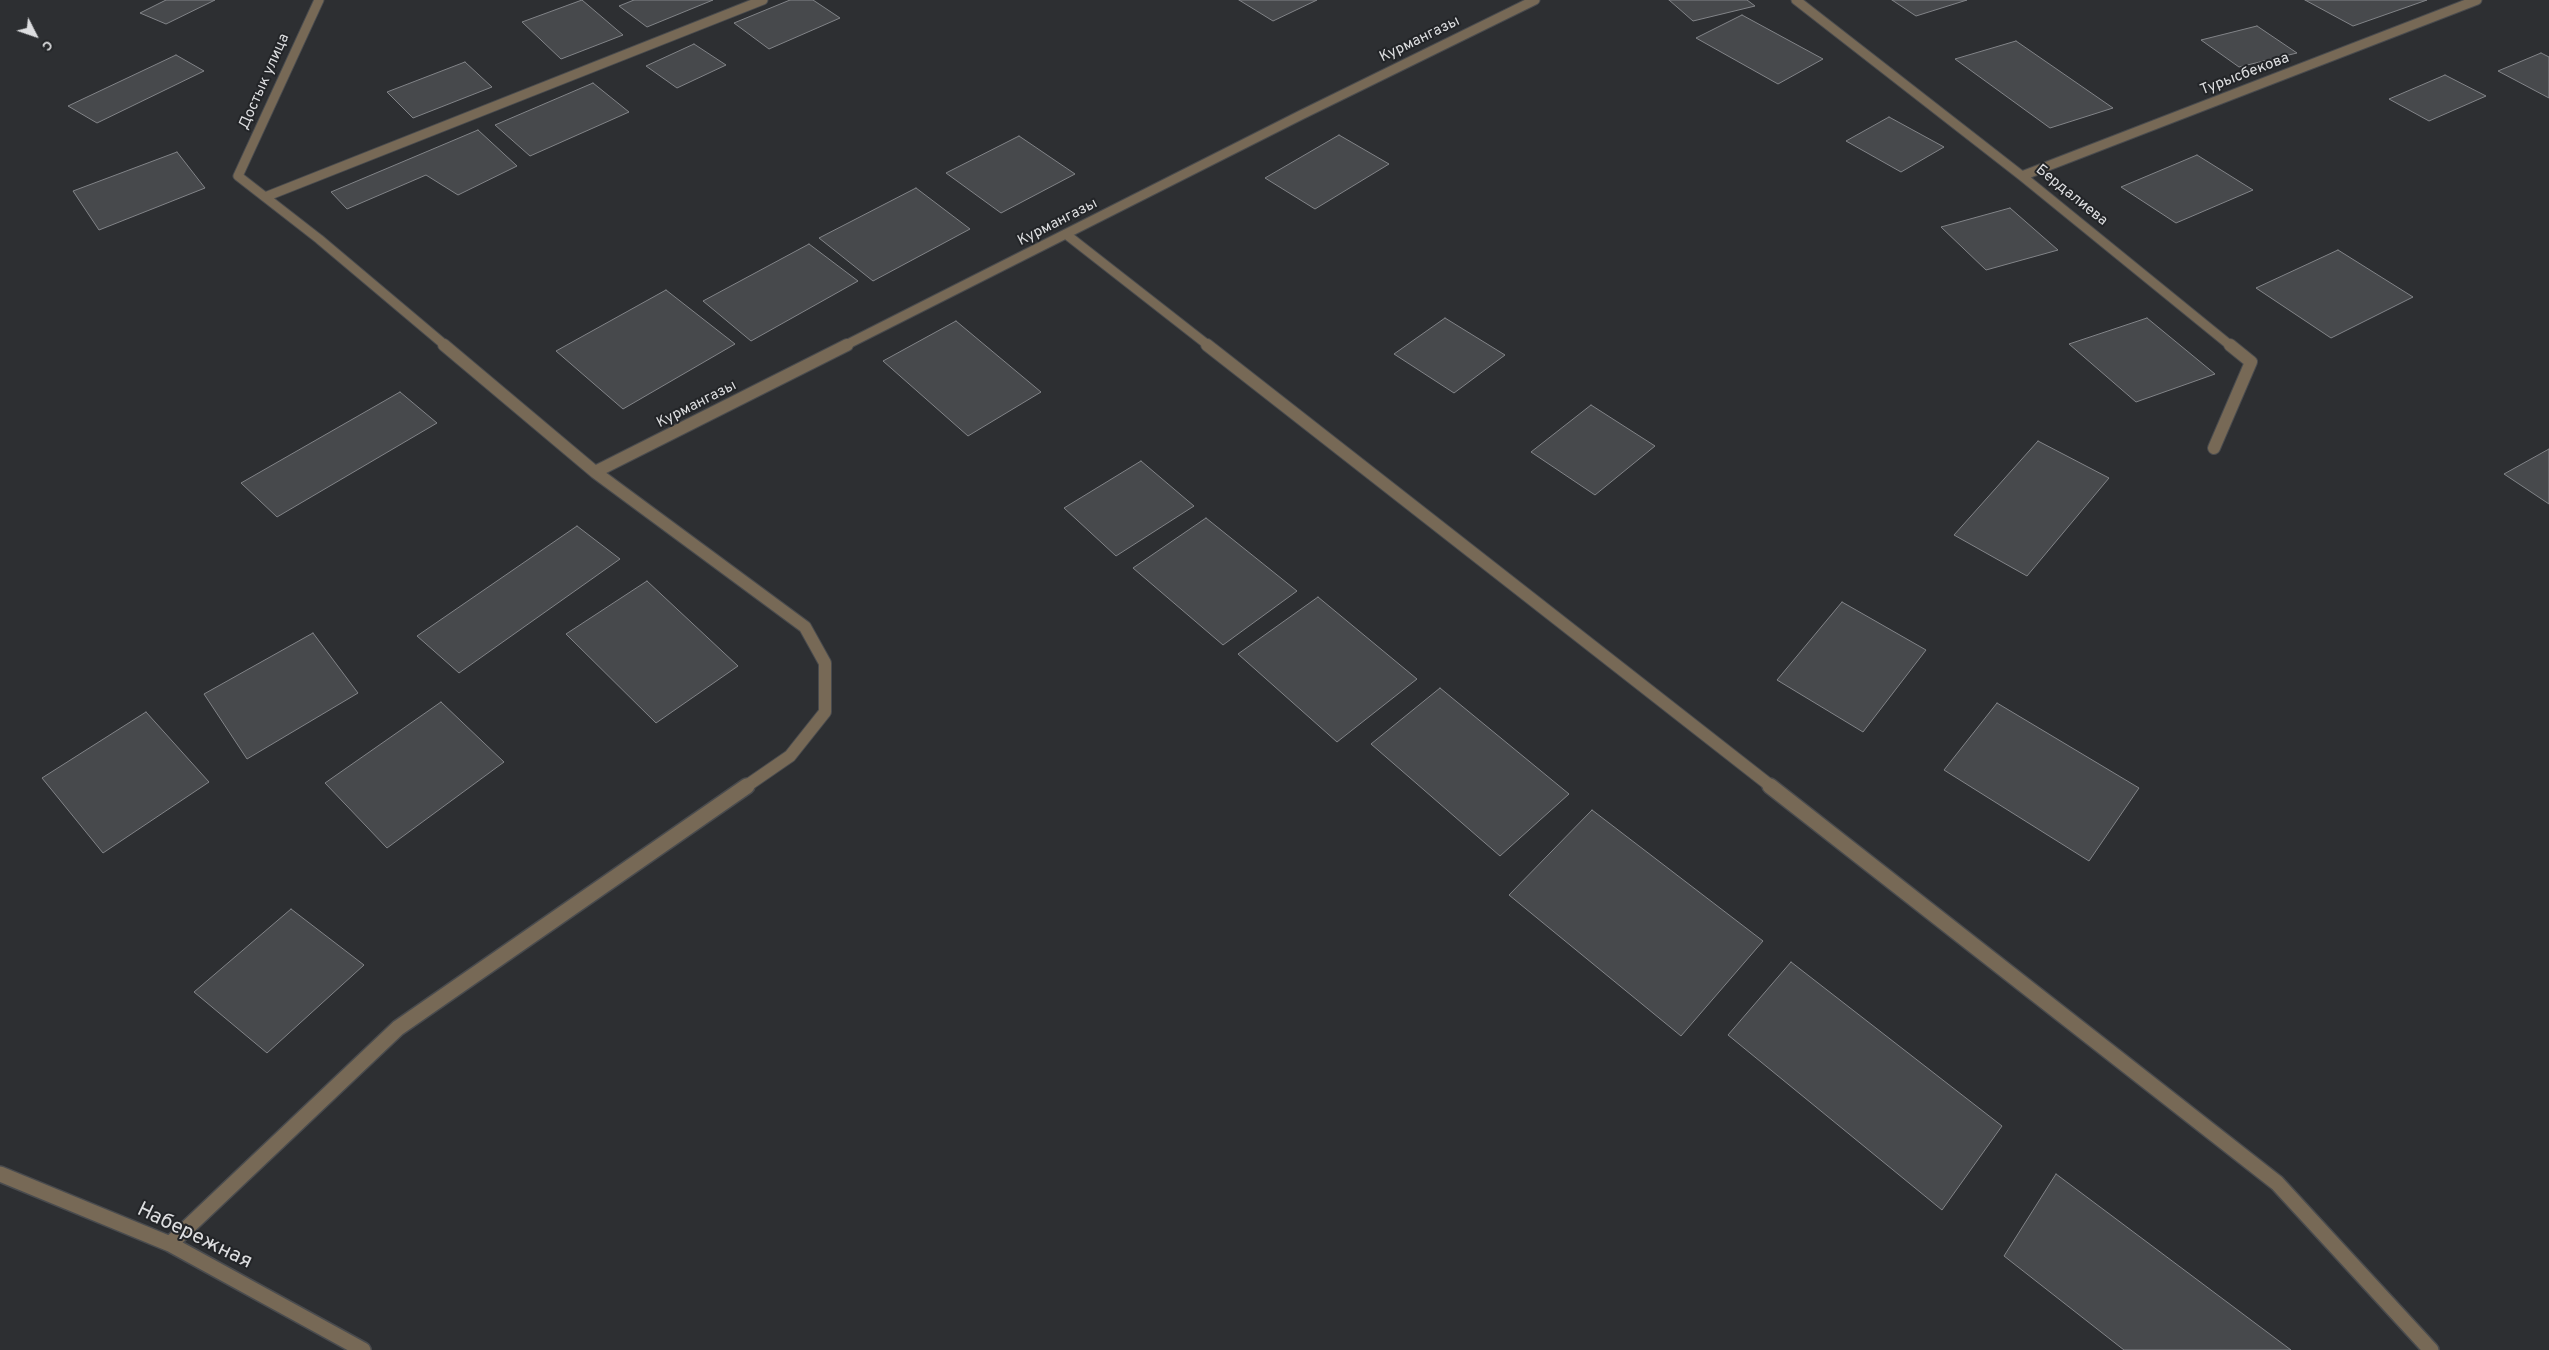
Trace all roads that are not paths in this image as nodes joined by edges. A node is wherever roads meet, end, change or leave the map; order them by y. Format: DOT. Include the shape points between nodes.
graph roads {
  1 [pos="318,0"];
  2 [pos="763,0"];
  3 [pos="1535,0"];
  4 [pos="1796,0"];
  5 [pos="2477,0"];
  6 [pos="2022,176"];
  7 [pos="265,197"];
  8 [pos="1067,235"];
  9 [pos="2214,448"];
  10 [pos="595,472"];
  11 [pos="0,1174"];
  12 [pos="170,1244"];
  13 [pos="363,1350"];
  14 [pos="2431,1350"];
  1 -- 7 [label="street, Достык улица" via="238,176"];
  2 -- 7 [label="street"];
  3 -- 8 [label="street, Курмангазы"];
  4 -- 6 [label="street, Бердалиева"];
  5 -- 6 [label="street, Турысбекова"];
  6 -- 9 [label="street, Бердалиева" via="2251,362"];
  7 -- 10 [label="street"];
  8 -- 10 [label="street, Курмангазы"];
  8 -- 14 [label="street" via="2277,1183"];
  10 -- 12 [label="street" via="805,627 825,663 825,712 790,756 398,1028"];
  11 -- 12 [label="street, Набережная"];
  12 -- 13 [label="street, Набережная"];
}
